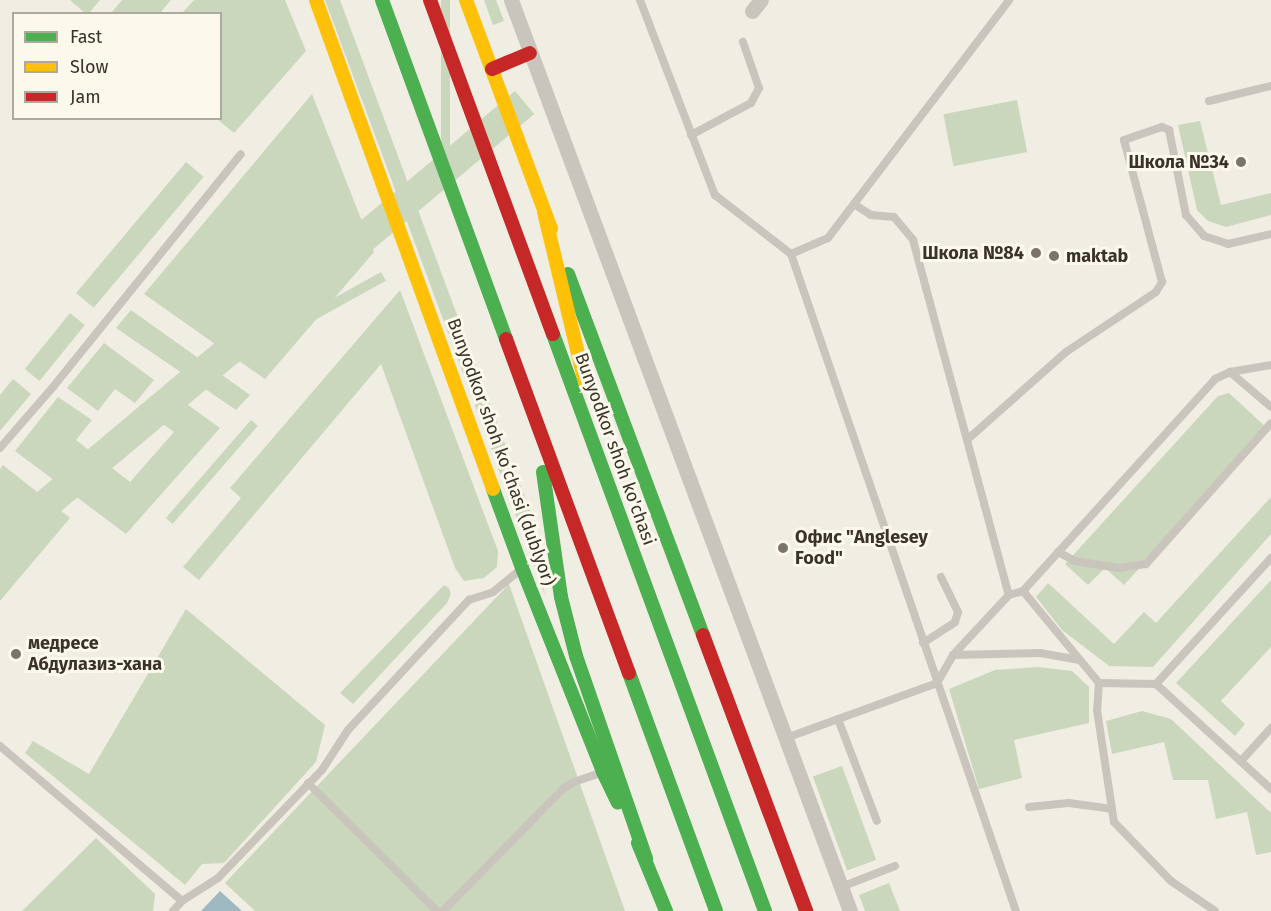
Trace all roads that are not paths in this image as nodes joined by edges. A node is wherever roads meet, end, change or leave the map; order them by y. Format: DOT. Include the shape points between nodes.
graph roads {
  1 [pos="316,0"];
  2 [pos="382,0"];
  3 [pos="430,0"];
  4 [pos="466,0"];
  5 [pos="511,0"];
  6 [pos="640,0"];
  7 [pos="1009,0"];
  8 [pos="743,42"];
  9 [pos="530,53"];
  10 [pos="492,69"];
  11 [pos="1271,86"];
  12 [pos="1209,101"];
  13 [pos="691,135"];
  14 [pos="241,154"];
  15 [pos="854,204"];
  16 [pos="544,212"];
  17 [pos="1271,234"];
  18 [pos="791,254"];
  19 [pos="1271,365"];
  20 [pos="1230,372"];
  21 [pos="1271,407"];
  22 [pos="536,422"];
  23 [pos="1271,423"];
  24 [pos="968,439"];
  25 [pos="0,448"];
  26 [pos="626,533"];
  27 [pos="1058,552"];
  28 [pos="1271,558"];
  29 [pos="522,568"];
  30 [pos="941,577"];
  31 [pos="1023,591"];
  32 [pos="1009,595"];
  33 [pos="923,643"];
  34 [pos="953,655"];
  35 [pos="1078,660"];
  36 [pos="937,683"];
  37 [pos="1099,683"];
  38 [pos="1156,684"];
  39 [pos="838,719"];
  40 [pos="1271,728"];
  41 [pos="786,738"];
  42 [pos="0,746"];
  43 [pos="1241,761"];
  44 [pos="603,772"];
  45 [pos="308,783"];
  46 [pos="1271,789"];
  47 [pos="1029,807"];
  48 [pos="1112,809"];
  49 [pos="877,820"];
  50 [pos="646,858"];
  51 [pos="895,866"];
  52 [pos="841,887"];
  53 [pos="182,901"];
  54 [pos="172,911"];
  55 [pos="437,911"];
  56 [pos="443,911"];
  57 [pos="666,911"];
  58 [pos="716,911"];
  59 [pos="765,911"];
  60 [pos="807,911"];
  61 [pos="850,911"];
  62 [pos="1016,911"];
  63 [pos="1215,911"];
  1 -- 29 [label="main road, Bunyodkor shoh koʻchasi (dublyor)"];
  2 -- 22 [label="main road"];
  3 -- 26 [label="main road, Bunyodkor shoh ko'chasi"];
  4 -- 10 [label="main road"];
  5 -- 9 [label="street"];
  6 -- 13 [label="lane"];
  7 -- 15 [label="lane"];
  8 -- 13 [label="lane" via="759,88 751,103"];
  9 -- 10 [label="main road"];
  9 -- 41 [label="street"];
  10 -- 16 [label="main road"];
  11 -- 12 [label="lane"];
  13 -- 18 [label="lane" via="716,195"];
  14 -- 25 [label="lane"];
  15 -- 18 [label="lane" via="828,238"];
  15 -- 24 [label="lane" via="871,215 894,217 913,240"];
  16 -- 26 [label="main road" via="589,402"];
  16 -- 60 [label="main road"];
  17 -- 24 [label="lane" via="1228,244 1203,236 1186,215 1169,130 1162,127 1124,140 1162,282 1156,292 1066,352"];
  18 -- 33 [label="lane"];
  19 -- 20 [label="lane"];
  20 -- 21 [label="lane"];
  20 -- 27 [label="lane" via="1215,379"];
  22 -- 50 [label="main road" via="561,597"];
  22 -- 58 [label="main road"];
  23 -- 27 [label="lane" via="1146,564 1118,568 1075,561"];
  24 -- 32 [label="lane"];
  26 -- 59 [label="main road, Bunyodkor shoh ko'chasi"];
  27 -- 31 [label="lane"];
  28 -- 38 [label="lane"];
  29 -- 44 [label="main road, Bunyodkor shoh koʻchasi (dublyor)"];
  29 -- 45 [label="lane" via="493,592 470,600 348,730 322,770"];
  30 -- 33 [label="lane" via="958,612 955,622"];
  31 -- 32 [label="lane"];
  31 -- 35 [label="lane"];
  32 -- 34 [label="lane"];
  33 -- 36 [label="lane"];
  34 -- 35 [label="lane" via="1040,653"];
  34 -- 36 [label="lane"];
  35 -- 37 [label="lane"];
  36 -- 39 [label="lane"];
  36 -- 62 [label="lane"];
  37 -- 38 [label="lane"];
  37 -- 48 [label="lane" via="1097,710"];
  38 -- 43 [label="lane"];
  39 -- 41 [label="lane"];
  39 -- 49 [label="lane"];
  40 -- 43 [label="lane"];
  41 -- 52 [label="street"];
  42 -- 53 [label="lane"];
  43 -- 46 [label="lane"];
  44 -- 50 [label="main road, Bunyodkor shoh koʻchasi (dublyor)"];
  44 -- 56 [label="lane" via="563,789"];
  45 -- 53 [label="lane" via="218,878"];
  45 -- 55 [label="lane"];
  47 -- 48 [label="lane" via="1069,803"];
  48 -- 63 [label="lane" via="1114,822 1171,881"];
  50 -- 57 [label="main road, Bunyodkor shoh koʻchasi (dublyor)"];
  51 -- 52 [label="lane"];
  52 -- 61 [label="street"];
  53 -- 54 [label="lane"];
}
